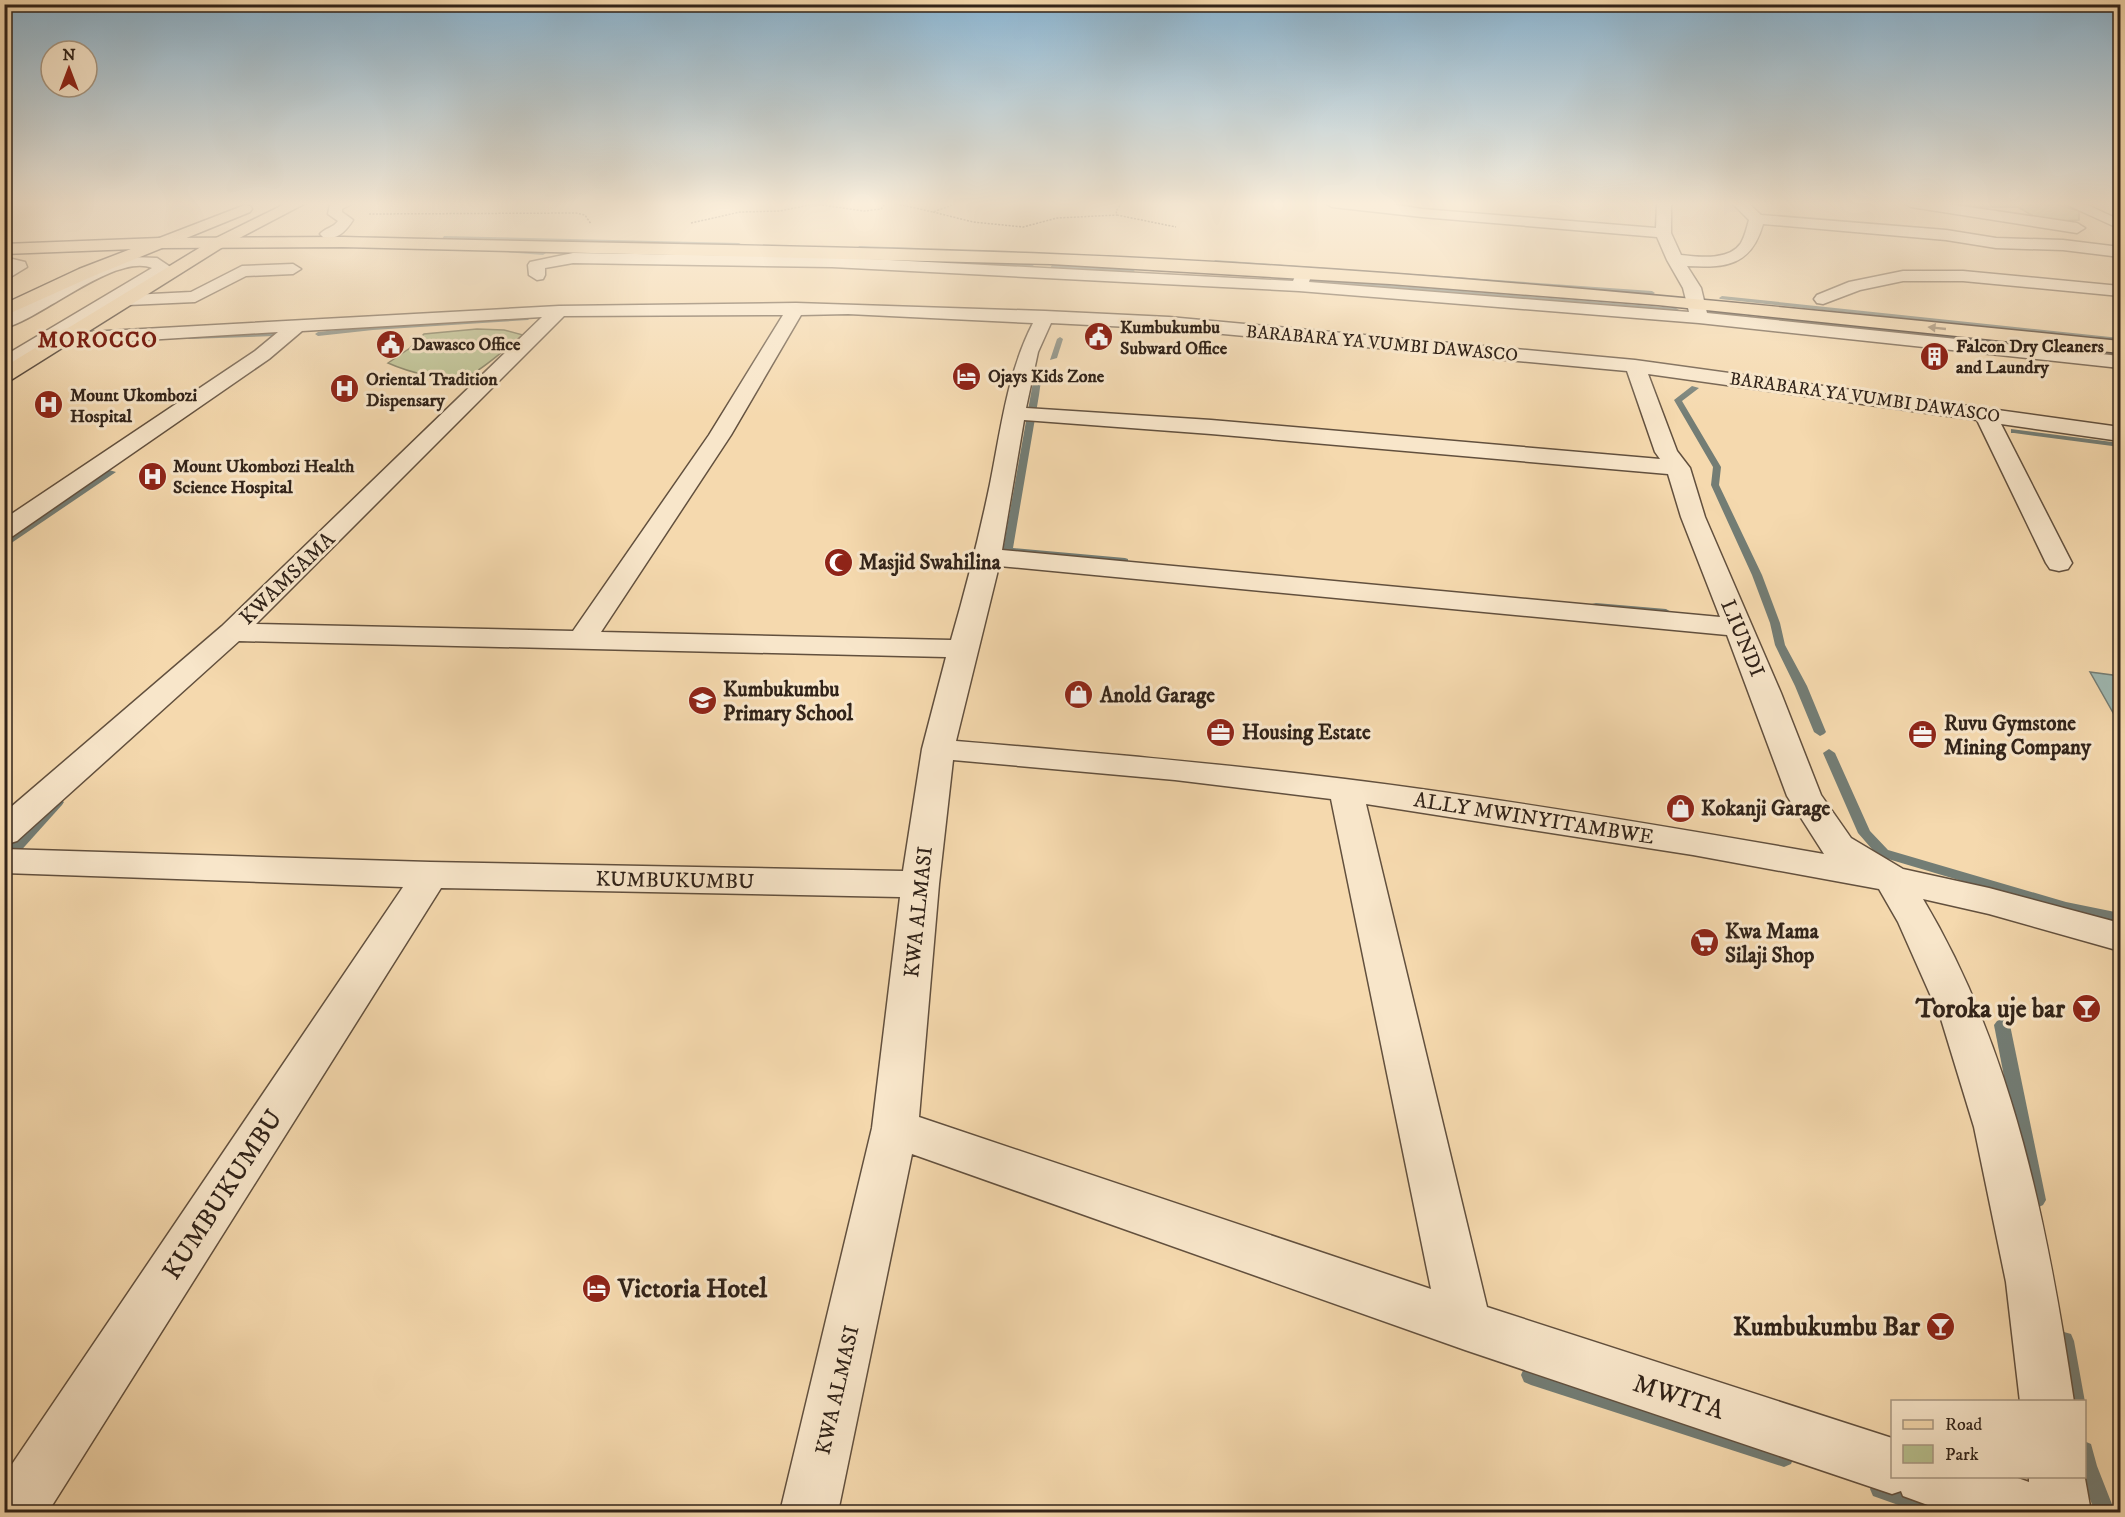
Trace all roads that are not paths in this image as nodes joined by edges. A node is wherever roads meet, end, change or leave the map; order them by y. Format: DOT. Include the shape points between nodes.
graph roads {
  1 [pos="83,274"];
  2 [pos="95,274"];
  3 [pos="154,274"];
  4 [pos="170,274"];
  5 [pos="237,274"];
  6 [pos="1223,274"];
  7 [pos="1445,274"];
  8 [pos="1682,274"];
  9 [pos="1301,280"];
  10 [pos="1714,289"];
  11 [pos="2121,291"];
  12 [pos="1818,298"];
  13 [pos="128,300"];
  14 [pos="1859,302"];
  15 [pos="1696,303"];
  16 [pos="8,307"];
  17 [pos="796,308"];
  18 [pos="559,311"];
  19 [pos="1044,316"];
  20 [pos="4,323"];
  21 [pos="296,327"];
  22 [pos="64,339"];
  23 [pos="2121,347"];
  24 [pos="2121,362"];
  25 [pos="4,364"];
  26 [pos="1635,366"];
  27 [pos="4,376"];
  28 [pos="1013,413"];
  29 [pos="1985,414"];
  30 [pos="2121,434"];
  31 [pos="1678,468"];
  32 [pos="4,531"];
  33 [pos="988,557"];
  34 [pos="2059,563"];
  35 [pos="1738,627"];
  36 [pos="232,632"];
  37 [pos="582,639"];
  38 [pos="963,649"];
  39 [pos="938,749"];
  40 [pos="1346,790"];
  41 [pos="4,833"];
  42 [pos="4,861"];
  43 [pos="430,875"];
  44 [pos="1892,879"];
  45 [pos="920,884"];
  46 [pos="2121,937"];
  47 [pos="895,1128"];
  48 [pos="1465,1325"];
  49 [pos="2047,1400"];
  50 [pos="1891,1465"];
  51 [pos="1929,1478"];
  52 [pos="2057,1478"];
  53 [pos="15,1512"];
  54 [pos="809,1512"];
  55 [pos="2032,1512"];
  56 [pos="2062,1512"];
  1 -- 16 [label="main road"];
  2 -- 20 [label="street"];
  3 -- 25 [label="street"];
  4 -- 13 [label="main road"];
  5 -- 13 [label="street" via="195,297"];
  6 -- 9 [label="main road"];
  7 -- 15 [label="main road"];
  8 -- 15 [label="street"];
  9 -- 15 [label="street"];
  10 -- 15 [label="main road"];
  11 -- 12 [label="street" via="1963,276 1903,276 1855,285"];
  12 -- 14 [label="main road"];
  13 -- 22 [label="main road"];
  23 -- 15 [label="main road, one-way"];
  15 -- 24 [label="street"];
  17 -- 18 [label="street, BARABARA YA VUMBI DAWASCO"];
  17 -- 19 [label="street, BARABARA YA VUMBI DAWASCO"];
  17 -- 37 [label="street" via="728,424"];
  18 -- 21 [label="street, BARABARA YA VUMBI DAWASCO"];
  18 -- 36 [label="street, KWAMSAMA"];
  19 -- 26 [label="street, BARABARA YA VUMBI DAWASCO" via="1169,323"];
  19 -- 28 [label="street, KWA ALMASI" via="1028,352"];
  21 -- 22 [label="street, BARABARA YA VUMBI DAWASCO"];
  21 -- 32 [label="street" via="262,355"];
  22 -- 27 [label="main road"];
  26 -- 29 [label="street, BARABARA YA VUMBI DAWASCO"];
  26 -- 31 [label="street, LIUNDI" via="1666,452"];
  28 -- 31 [label="street"];
  28 -- 33 [label="street, KWA ALMASI"];
  29 -- 30 [label="street, BARABARA YA VUMBI DAWASCO"];
  29 -- 34 [label="street"];
  31 -- 35 [label="street, LIUNDI" via="1693,517"];
  33 -- 35 [label="street"];
  33 -- 38 [label="street, KWA ALMASI"];
  35 -- 44 [label="street, LIUNDI" via="1803,796 1838,847"];
  36 -- 37 [label="street"];
  36 -- 41 [label="street, KWAMSAMA"];
  37 -- 38 [label="street"];
  38 -- 39 [label="street, KWA ALMASI"];
  39 -- 40 [label="street, ALLY MWINYITAMBWE"];
  39 -- 45 [label="street, KWA ALMASI"];
  40 -- 44 [label="street, ALLY MWINYITAMBWE" via="1693,843"];
  40 -- 48 [label="street"];
  42 -- 43 [label="street, KUMBUKUMBU"];
  43 -- 45 [label="street, KUMBUKUMBU"];
  43 -- 53 [label="street, KUMBUKUMBU"];
  44 -- 46 [label="street, ALLY MWINYITAMBWE"];
  44 -- 49 [label="street" via="1917,922 1962,1019 1997,1127 2031,1282"];
  45 -- 47 [label="street, KWA ALMASI"];
  47 -- 48 [label="street, MWITA"];
  47 -- 54 [label="street, KWA ALMASI"];
  48 -- 50 [label="street, MWITA"];
  51 -- 55 [label="street"];
  52 -- 56 [label="street"];
}
